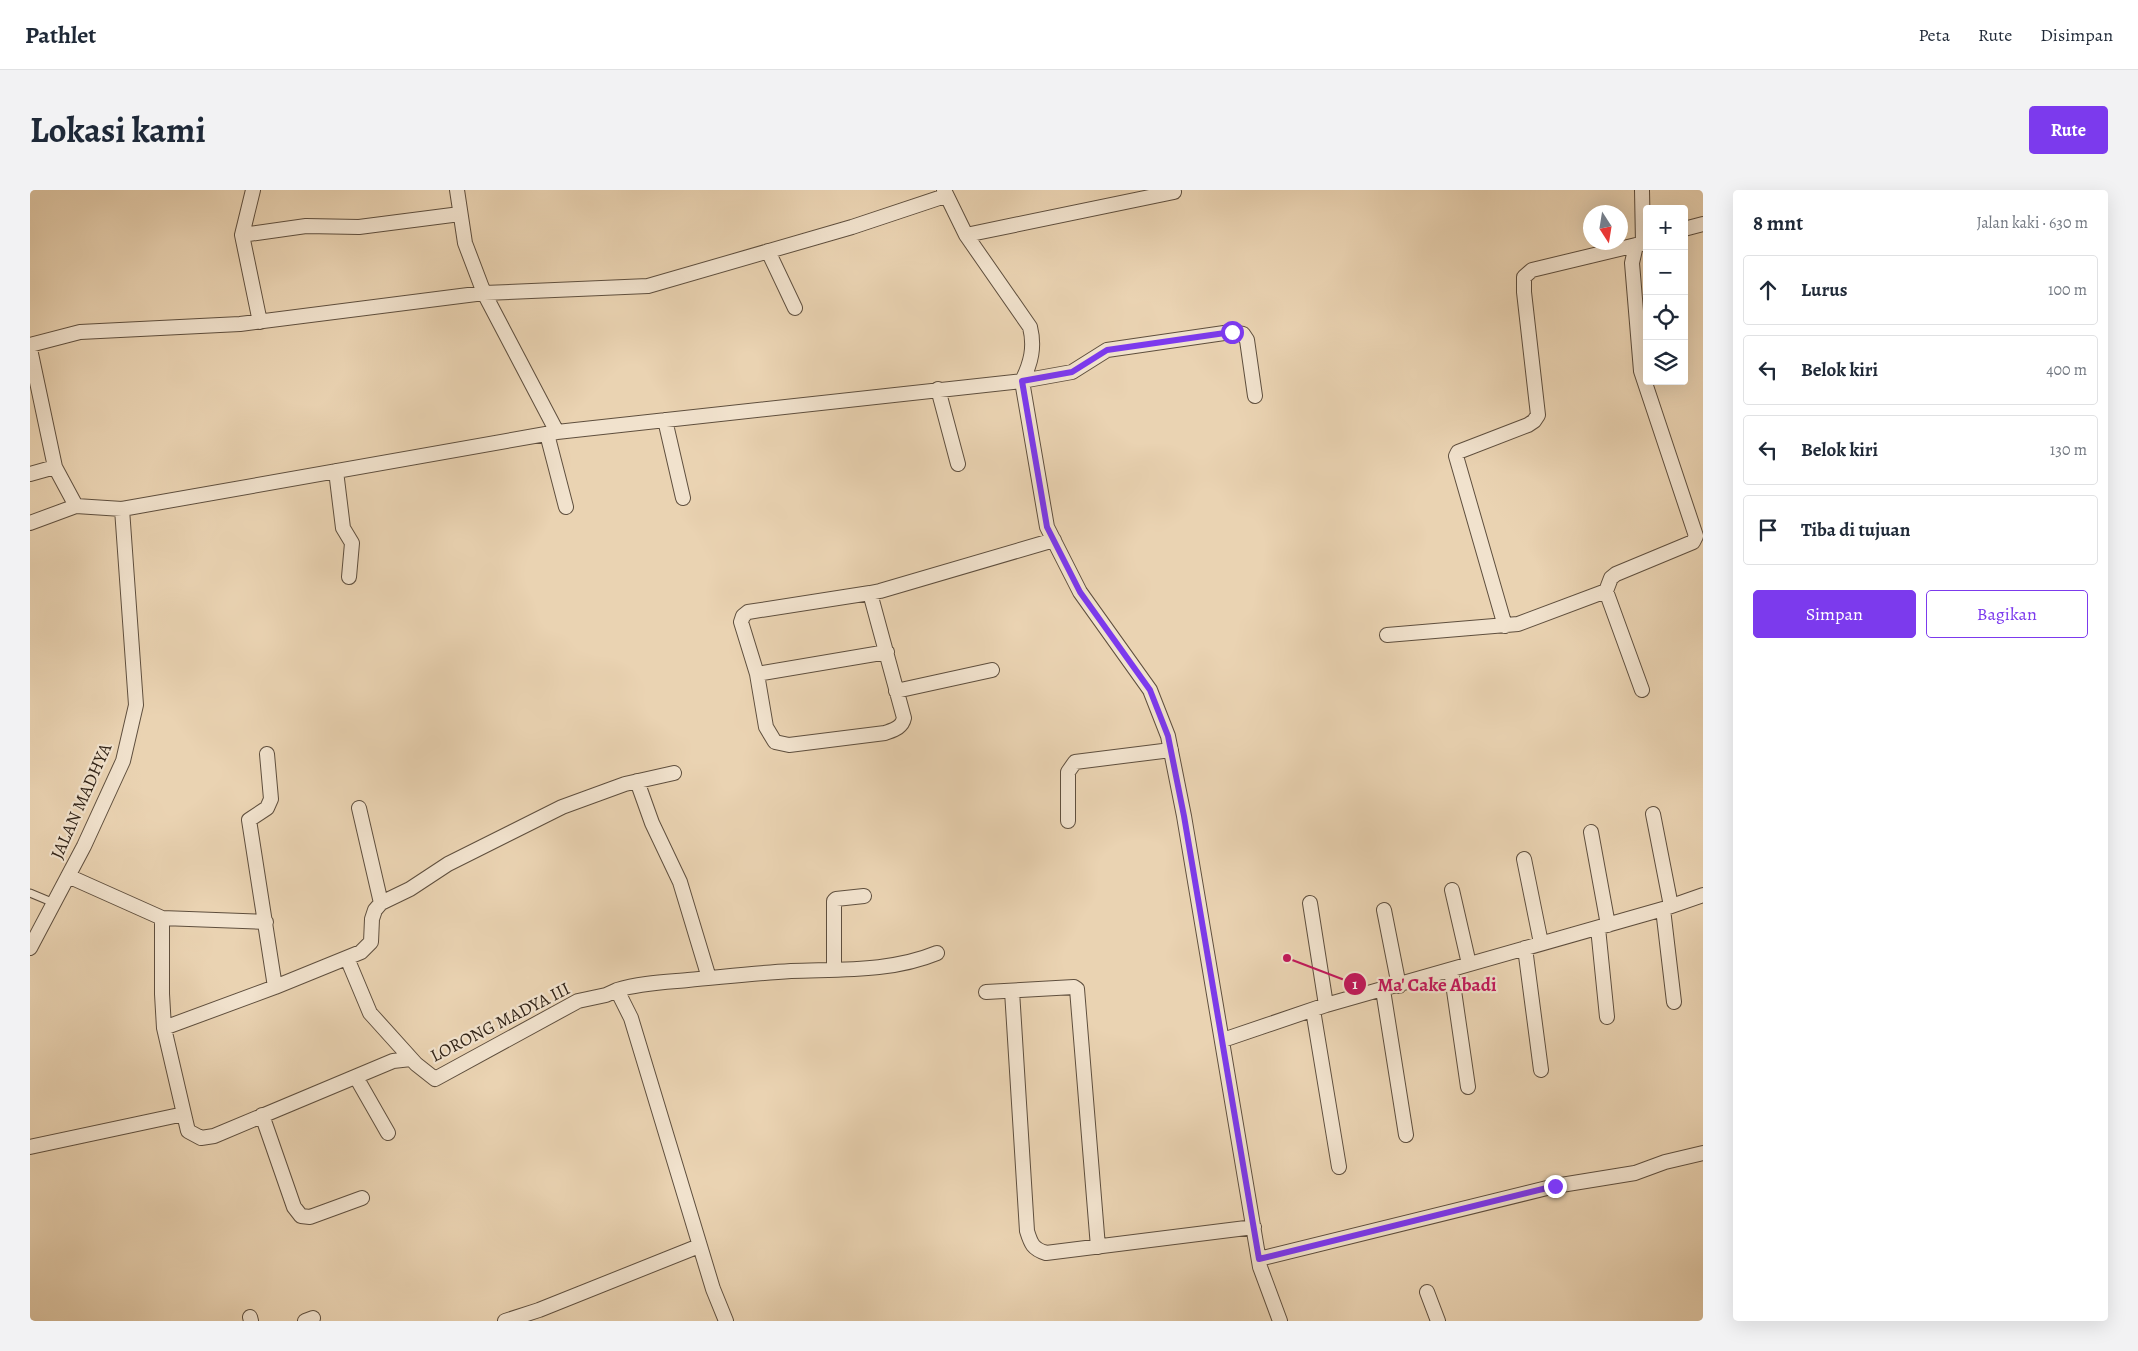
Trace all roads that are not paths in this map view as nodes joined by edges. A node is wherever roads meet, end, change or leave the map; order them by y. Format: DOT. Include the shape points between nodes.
graph roads {
  1 [pos="254,190"];
  2 [pos="456,190"];
  3 [pos="1642,190"];
  4 [pos="1174,192"];
  5 [pos="944,193"];
  6 [pos="460,214"];
  7 [pos="1703,224"];
  8 [pos="1688,228"];
  9 [pos="242,235"];
  10 [pos="966,235"];
  11 [pos="1642,244"];
  12 [pos="768,251"];
  13 [pos="484,293"];
  14 [pos="795,308"];
  15 [pos="260,322"];
  16 [pos="30,345"];
  17 [pos="30,349"];
  18 [pos="1022,381"];
  19 [pos="938,389"];
  20 [pos="1255,396"];
  21 [pos="665,420"];
  22 [pos="552,433"];
  23 [pos="958,464"];
  24 [pos="55,466"];
  25 [pos="336,471"];
  26 [pos="30,474"];
  27 [pos="683,498"];
  28 [pos="76,506"];
  29 [pos="566,507"];
  30 [pos="122,509"];
  31 [pos="30,523"];
  32 [pos="1054,540"];
  33 [pos="349,577"];
  34 [pos="1606,591"];
  35 [pos="870,593"];
  36 [pos="1505,626"];
  37 [pos="1388,634"];
  38 [pos="887,652"];
  39 [pos="992,670"];
  40 [pos="757,674"];
  41 [pos="1642,690"];
  42 [pos="896,691"];
  43 [pos="1171,750"];
  44 [pos="267,754"];
  45 [pos="674,773"];
  46 [pos="637,781"];
  47 [pos="359,808"];
  48 [pos="1654,814"];
  49 [pos="1068,821"];
  50 [pos="1591,832"];
  51 [pos="1524,859"];
  52 [pos="68,876"];
  53 [pos="1452,890"];
  54 [pos="30,893"];
  55 [pos="1703,895"];
  56 [pos="864,896"];
  57 [pos="1310,902"];
  58 [pos="54,903"];
  59 [pos="381,903"];
  60 [pos="1668,908"];
  61 [pos="1384,910"];
  62 [pos="162,918"];
  63 [pos="266,922"];
  64 [pos="1603,927"];
  65 [pos="1541,943"];
  66 [pos="30,948"];
  67 [pos="1525,948"];
  68 [pos="937,953"];
  69 [pos="347,958"];
  70 [pos="1469,964"];
  71 [pos="834,970"];
  72 [pos="1451,970"];
  73 [pos="709,978"];
  74 [pos="1399,986"];
  75 [pos="275,987"];
  76 [pos="617,990"];
  77 [pos="1383,990"];
  78 [pos="1012,991"];
  79 [pos="986,992"];
  80 [pos="1674,1002"];
  81 [pos="1326,1005"];
  82 [pos="1313,1010"];
  83 [pos="1607,1017"];
  84 [pos="164,1028"];
  85 [pos="1223,1040"];
  86 [pos="411,1059"];
  87 [pos="1541,1070"];
  88 [pos="356,1077"];
  89 [pos="1468,1087"];
  90 [pos="184,1114"];
  91 [pos="262,1116"];
  92 [pos="388,1134"];
  93 [pos="1406,1135"];
  94 [pos="30,1147"];
  95 [pos="1703,1153"];
  96 [pos="1339,1167"];
  97 [pos="362,1198"];
  98 [pos="1254,1227"];
  99 [pos="700,1246"];
  100 [pos="1098,1247"];
  101 [pos="1259,1259"];
  102 [pos="1427,1292"];
  103 [pos="514,1320"];
  104 [pos="726,1321"];
  105 [pos="1280,1321"];
  106 [pos="1438,1321"];
  1 -- 9 [label="street"];
  2 -- 6 [label="street"];
  3 -- 11 [label="street"];
  4 -- 10 [label="street"];
  5 -- 10 [label="street"];
  5 -- 12 [label="street" via="852,227"];
  6 -- 9 [label="street" via="359,227 306,226"];
  6 -- 13 [label="street" via="465,244"];
  7 -- 8 [label="street"];
  9 -- 15 [label="street"];
  10 -- 18 [label="street" via="1030,326 1031,361"];
  11 -- 34 [label="street" via="1632,264 1641,371 1696,536 1693,542 1616,574"];
  11 -- 36 [label="street" via="1532,270 1524,278 1538,415 1528,425 1468,447 1456,456"];
  12 -- 13 [label="street" via="648,286"];
  12 -- 14 [label="street"];
  13 -- 15 [label="street"];
  13 -- 22 [label="street"];
  15 -- 16 [label="street" via="80,332"];
  17 -- 24 [label="street"];
  18 -- 19 [label="street"];
  18 -- 20 [label="street" via="1072,372 1107,350 1232,332 1243,334 1247,340"];
  18 -- 32 [label="street" via="1047,527"];
  19 -- 21 [label="street"];
  19 -- 23 [label="street"];
  21 -- 22 [label="street"];
  21 -- 27 [label="street"];
  22 -- 25 [label="street"];
  22 -- 29 [label="street"];
  24 -- 26 [label="street"];
  24 -- 28 [label="street"];
  25 -- 30 [label="street"];
  25 -- 33 [label="street" via="344,528 352,543"];
  28 -- 30 [label="street"];
  28 -- 31 [label="street"];
  30 -- 52 [label="street, JALAN MADHYA" via="136,705 123,761"];
  32 -- 35 [label="street"];
  32 -- 43 [label="street" via="1080,592 1150,690"];
  34 -- 36 [label="street"];
  34 -- 41 [label="street"];
  35 -- 38 [label="street"];
  35 -- 40 [label="street" via="748,612 741,622"];
  36 -- 37 [label="street"];
  38 -- 40 [label="street"];
  38 -- 42 [label="street"];
  39 -- 42 [label="street"];
  40 -- 42 [label="street" via="766,727 775,742 788,744 885,733 899,727 904,718"];
  43 -- 49 [label="street" via="1075,762 1068,772"];
  43 -- 85 [label="street"];
  44 -- 63 [label="street" via="272,800 267,808 249,820"];
  45 -- 46 [label="street"];
  46 -- 59 [label="street" via="529,822"];
  46 -- 73 [label="street" via="680,882"];
  47 -- 59 [label="street"];
  48 -- 60 [label="street"];
  50 -- 64 [label="street"];
  51 -- 65 [label="street"];
  52 -- 58 [label="street, JALAN MADHYA"];
  52 -- 62 [label="street"];
  53 -- 70 [label="street"];
  54 -- 58 [label="lane"];
  55 -- 60 [label="street"];
  56 -- 71 [label="street" via="834,901"];
  57 -- 81 [label="street"];
  58 -- 66 [label="street, JALAN MADHYA"];
  59 -- 69 [label="street" via="372,919 371,942 361,952"];
  60 -- 64 [label="street"];
  60 -- 80 [label="street"];
  61 -- 74 [label="street"];
  62 -- 63 [label="street"];
  62 -- 84 [label="street"];
  63 -- 75 [label="street"];
  64 -- 65 [label="street"];
  64 -- 83 [label="street"];
  65 -- 67 [label="street"];
  67 -- 70 [label="street"];
  67 -- 87 [label="street"];
  68 -- 71 [label="street" via="912,962"];
  69 -- 75 [label="street"];
  69 -- 86 [label="street" via="370,1013"];
  70 -- 72 [label="street"];
  71 -- 73 [label="street"];
  72 -- 74 [label="street"];
  72 -- 89 [label="street"];
  73 -- 76 [label="street"];
  74 -- 77 [label="street"];
  75 -- 84 [label="street"];
  76 -- 86 [label="street, LORONG MADYA III" via="578,1002 439,1078 435,1079"];
  76 -- 99 [label="street" via="631,1018"];
  77 -- 81 [label="street"];
  77 -- 93 [label="street"];
  78 -- 79 [label="street"];
  78 -- 100 [label="street" via="1027,1231 1031,1244 1036,1250 1046,1253"];
  78 -- 100 [label="street" via="1074,986 1077,989"];
  81 -- 82 [label="street"];
  82 -- 85 [label="street"];
  82 -- 96 [label="street"];
  84 -- 90 [label="street"];
  85 -- 98 [label="street"];
  86 -- 88 [label="street, LORONG MADYA III" via="393,1061"];
  88 -- 91 [label="street, LORONG MADYA III"];
  88 -- 92 [label="street"];
  90 -- 91 [label="street, LORONG MADYA III" via="188,1131 202,1138"];
  90 -- 94 [label="street"];
  91 -- 97 [label="street" via="294,1207 301,1216 310,1217"];
  95 -- 101 [label="street" via="1636,1173 1555,1186"];
  98 -- 100 [label="street"];
  98 -- 101 [label="street"];
  99 -- 103 [label="street"];
  99 -- 104 [label="street"];
  101 -- 105 [label="street"];
  102 -- 106 [label="street"];
}
